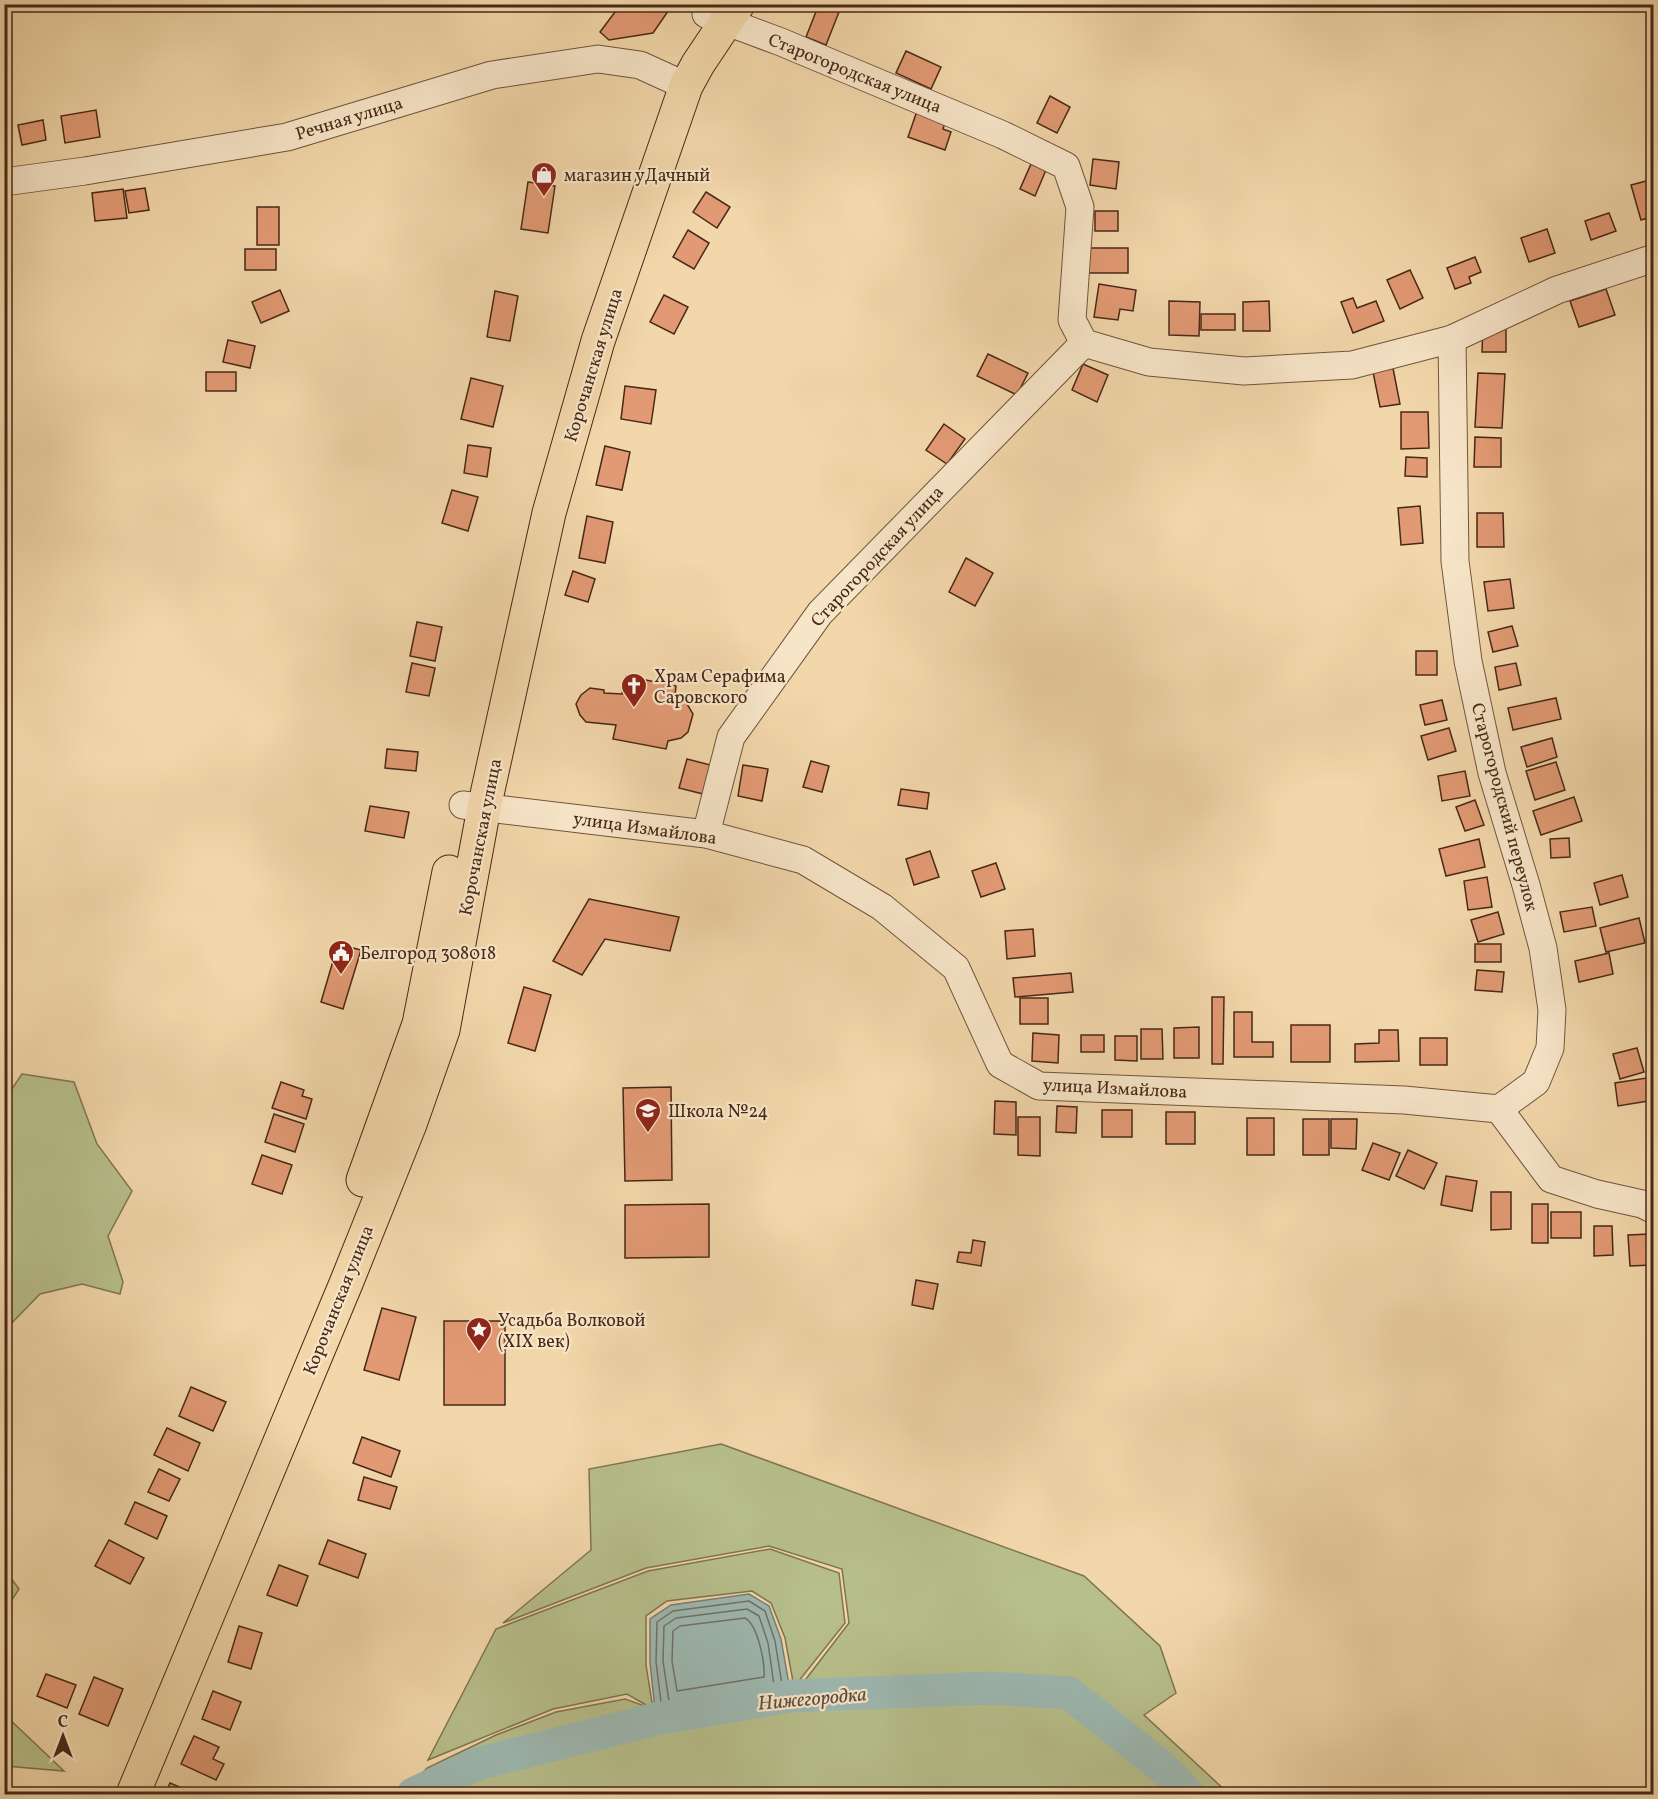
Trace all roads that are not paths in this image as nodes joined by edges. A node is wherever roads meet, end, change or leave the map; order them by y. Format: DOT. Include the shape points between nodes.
graph roads {
  1 [pos="721,11"];
  2 [pos="677,81"];
  3 [pos="4,182"];
  4 [pos="1653,258"];
  5 [pos="1452,339"];
  6 [pos="1084,343"];
  7 [pos="473,806"];
  8 [pos="706,834"];
  9 [pos="1498,1109"];
  10 [pos="1653,1210"];
  11 [pos="114,1794"];
  12 [pos="133,1794"];
  1 -- 2 [label="main road, Корочанская улица" via="698,64"];
  1 -- 6 [label="street, Старогородская улица" via="781,42 1003,135 1066,166 1080,207 1072,320"];
  2 -- 3 [label="street, Речная улица" via="640,65 598,58 492,75 287,137"];
  2 -- 7 [label="main road, Корочанская улица" via="549,513"];
  4 -- 5 [label="street" via="1557,290"];
  5 -- 6 [label="street" via="1352,365 1244,371 1149,362"];
  5 -- 9 [label="street, Старогородский переулок" via="1455,561 1468,661 1492,773 1543,948 1552,1010 1550,1048 1536,1082"];
  6 -- 8 [label="street, Старогородская улица" via="820,613 731,737"];
  7 -- 8 [label="street, улица Измайлова"];
  7 -- 11 [label="main road, Корочанская улица" via="419,1024 388,1115 316,1302"];
  7 -- 12 [label="main road, Корочанская улица" via="443,1030 432,1062 347,1281"];
  8 -- 9 [label="street, улица Измайлова" via="802,860 882,907 956,968 999,1064 1039,1086 1404,1100"];
  9 -- 10 [label="street" via="1551,1179 1642,1203"];
}
